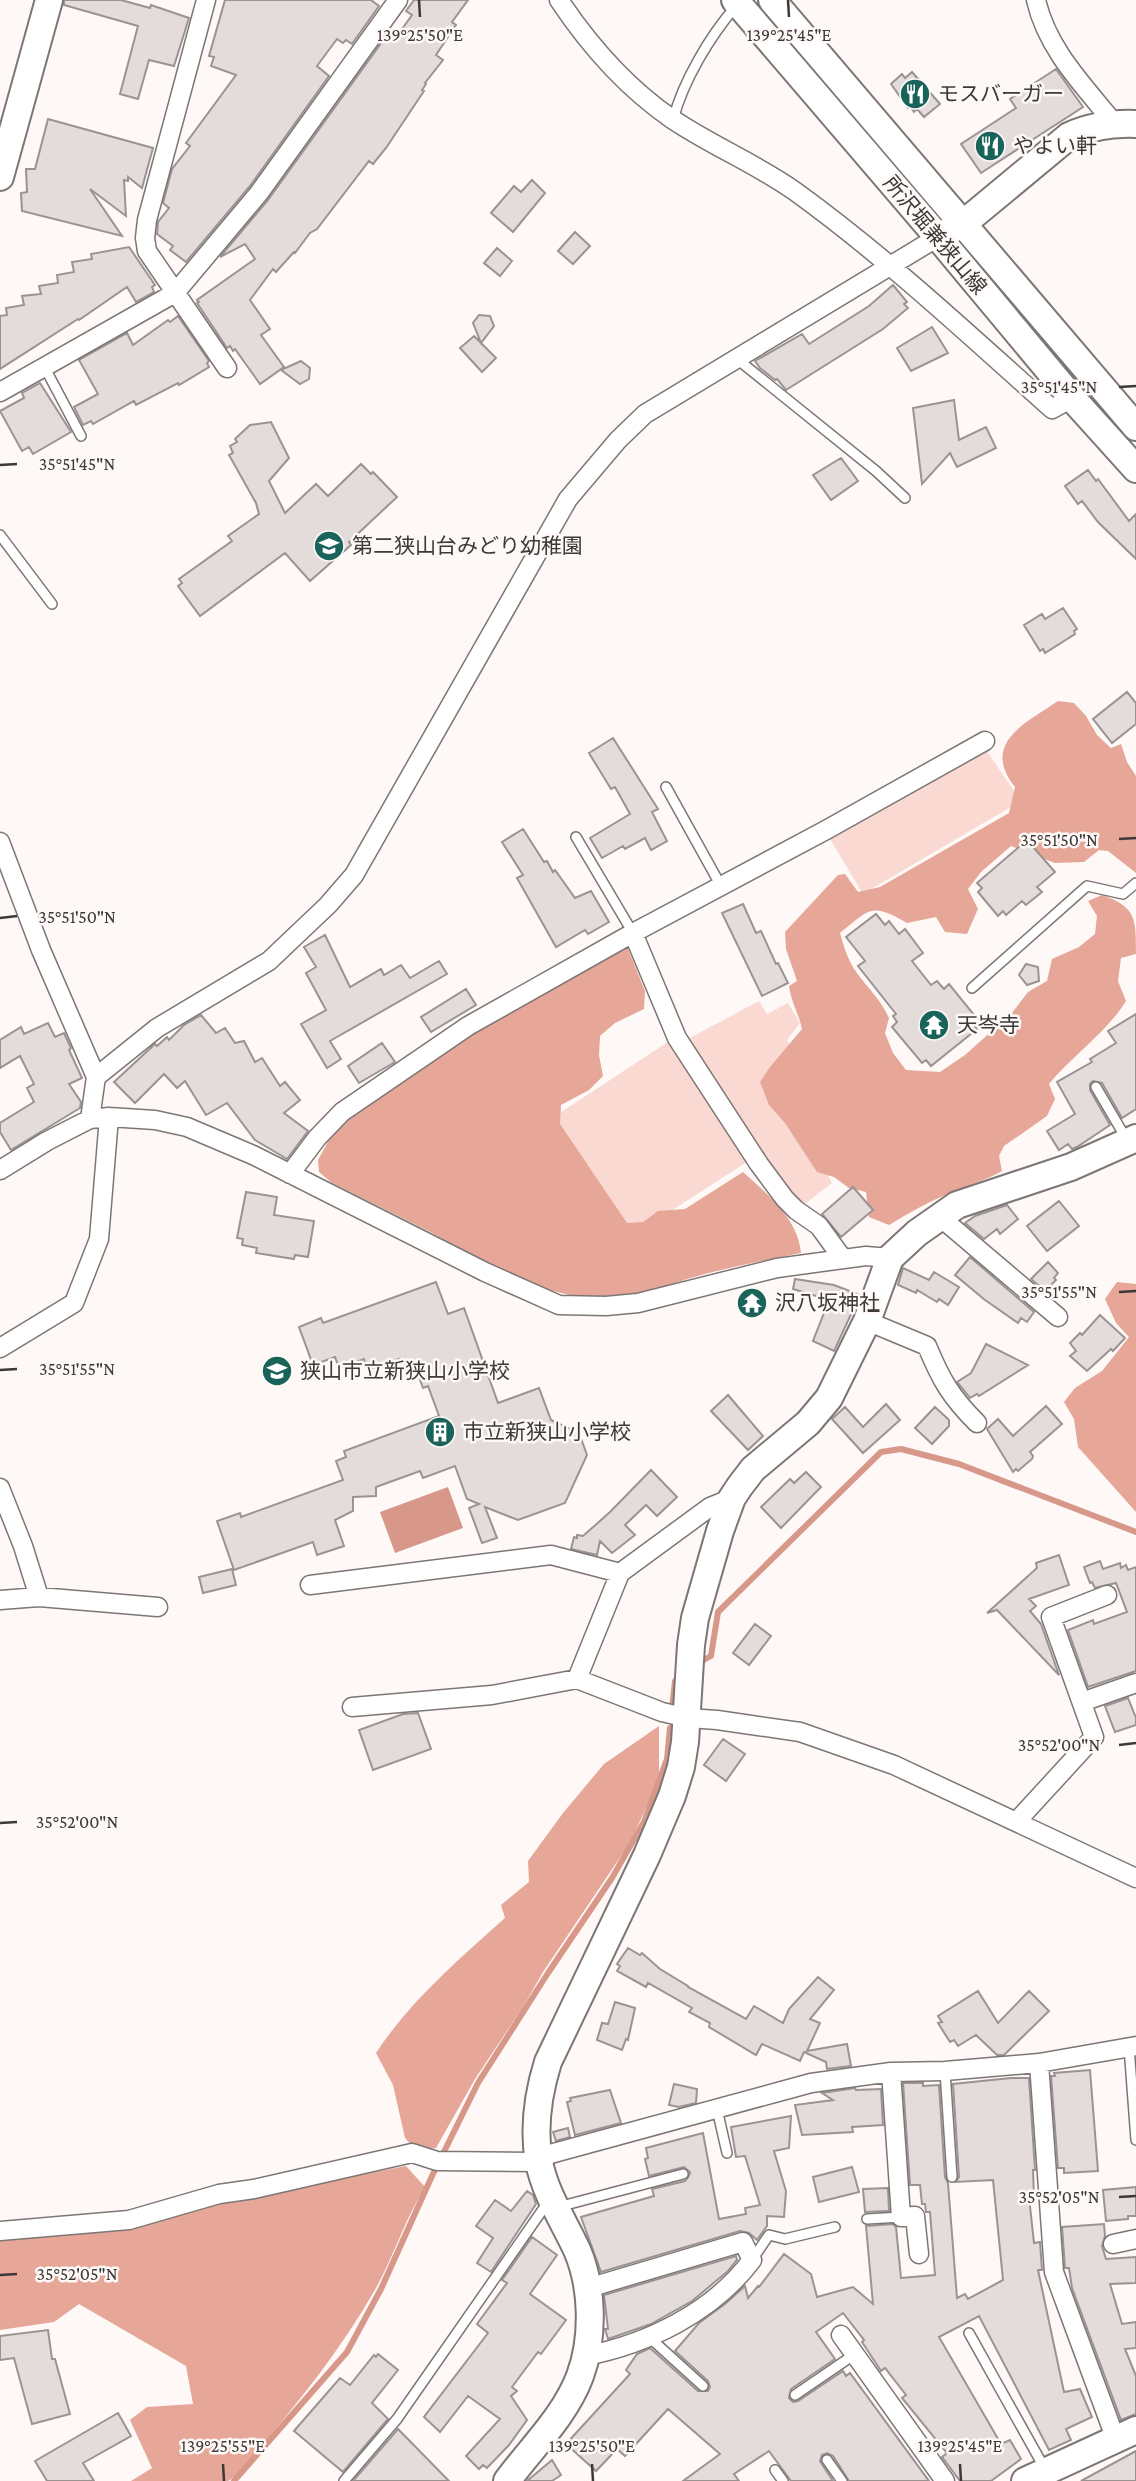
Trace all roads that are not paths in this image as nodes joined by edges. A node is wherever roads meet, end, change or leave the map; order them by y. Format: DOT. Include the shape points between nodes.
graph roads {
  1 [pos="50,0"];
  2 [pos="206,0"];
  3 [pos="398,0"];
  4 [pos="559,0"];
  5 [pos="772,0"];
  6 [pos="1036,0"];
  7 [pos="736,2"];
  8 [pos="673,120"];
  9 [pos="1125,124"];
  10 [pos="0,177"];
  11 [pos="964,223"];
  12 [pos="938,237"];
  13 [pos="892,265"];
  14 [pos="175,293"];
  15 [pos="735,358"];
  16 [pos="45,368"];
  17 [pos="227,368"];
  18 [pos="0,392"];
  19 [pos="1072,398"];
  20 [pos="1136,427"];
  21 [pos="81,436"];
  22 [pos="1136,469"];
  23 [pos="905,498"];
  24 [pos="0,536"];
  25 [pos="52,604"];
  26 [pos="985,741"];
  27 [pos="666,787"];
  28 [pos="576,837"];
  29 [pos="0,842"];
  30 [pos="1136,883"];
  31 [pos="721,887"];
  32 [pos="633,933"];
  33 [pos="972,988"];
  34 [pos="96,1077"];
  35 [pos="1096,1087"];
  36 [pos="110,1117"];
  37 [pos="90,1119"];
  38 [pos="1132,1140"];
  39 [pos="0,1170"];
  40 [pos="290,1174"];
  41 [pos="940,1217"];
  42 [pos="890,1258"];
  43 [pos="843,1259"];
  44 [pos="1058,1317"];
  45 [pos="867,1321"];
  46 [pos="0,1348"];
  47 [pos="978,1423"];
  48 [pos="0,1488"];
  49 [pos="732,1498"];
  50 [pos="620,1573"];
  51 [pos="310,1585"];
  52 [pos="1107,1595"];
  53 [pos="39,1597"];
  54 [pos="0,1600"];
  55 [pos="158,1608"];
  56 [pos="577,1679"];
  57 [pos="1136,1683"];
  58 [pos="1082,1702"];
  59 [pos="352,1707"];
  60 [pos="688,1718"];
  61 [pos="1017,1821"];
  62 [pos="1136,1878"];
  63 [pos="1132,2045"];
  64 [pos="1039,2063"];
  65 [pos="944,2071"];
  66 [pos="891,2072"];
  67 [pos="717,2109"];
  68 [pos="1136,2140"];
  69 [pos="727,2153"];
  70 [pos="539,2160"];
  71 [pos="683,2174"];
  72 [pos="952,2177"];
  73 [pos="554,2203"];
  74 [pos="901,2217"];
  75 [pos="867,2219"];
  76 [pos="835,2227"];
  77 [pos="0,2231"];
  78 [pos="1136,2239"];
  79 [pos="1113,2244"];
  80 [pos="919,2254"];
  81 [pos="752,2260"];
  82 [pos="588,2288"];
  83 [pos="970,2333"];
  84 [pos="841,2334"];
  85 [pos="649,2337"];
  86 [pos="855,2354"];
  87 [pos="585,2356"];
  88 [pos="703,2386"];
  89 [pos="795,2395"];
  90 [pos="1126,2435"];
  91 [pos="827,2460"];
  92 [pos="775,2470"];
  93 [pos="1041,2478"];
  94 [pos="344,2481"];
  95 [pos="507,2481"];
  96 [pos="783,2481"];
  97 [pos="842,2481"];
  98 [pos="945,2481"];
  1 -- 10 [label="street"];
  2 -- 14 [label="street" via="145,238 147,251"];
  3 -- 14 [label="street" via="259,192"];
  4 -- 8 [label="street" via="639,95"];
  5 -- 11 [label="street, 所沢堀兼狭山線"];
  6 -- 9 [label="street" via="1059,54"];
  7 -- 8 [label="lane" via="696,65"];
  7 -- 12 [label="street, 所沢堀兼狭山線"];
  8 -- 13 [label="street" via="793,190"];
  9 -- 11 [label="street" via="1069,136"];
  11 -- 12 [label="street"];
  11 -- 20 [label="street, 所沢堀兼狭山線"];
  12 -- 13 [label="street"];
  12 -- 19 [label="street, 所沢堀兼狭山線"];
  13 -- 15 [label="street"];
  13 -- 19 [label="street" via="1052,409"];
  14 -- 16 [label="street"];
  14 -- 17 [label="street"];
  15 -- 23 [label="lane"];
  15 -- 34 [label="street" via="642,416 568,499 354,875 328,905 269,961 157,1028"];
  16 -- 18 [label="street"];
  16 -- 21 [label="lane"];
  19 -- 22 [label="street, 所沢堀兼狭山線"];
  24 -- 25 [label="lane"];
  26 -- 31 [label="street"];
  27 -- 31 [label="lane"];
  28 -- 32 [label="lane"];
  29 -- 34 [label="street"];
  30 -- 33 [label="lane" via="1124,894 1087,886"];
  31 -- 32 [label="street"];
  32 -- 40 [label="street" via="468,1026 342,1112"];
  32 -- 43 [label="street" via="677,1038 785,1199 819,1226"];
  34 -- 37 [label="street"];
  35 -- 38 [label="lane"];
  36 -- 37 [label="street"];
  36 -- 40 [label="street" via="187,1127"];
  36 -- 46 [label="street" via="99,1239 75,1303"];
  37 -- 39 [label="street"];
  38 -- 41 [label="street" via="1071,1167 957,1205"];
  40 -- 43 [label="street" via="559,1305 638,1303 777,1268"];
  41 -- 42 [label="street"];
  41 -- 44 [label="street"];
  42 -- 43 [label="street"];
  42 -- 45 [label="street"];
  45 -- 47 [label="street" via="927,1346 953,1399"];
  45 -- 49 [label="street" via="839,1382 819,1410 753,1469"];
  48 -- 53 [label="street"];
  49 -- 50 [label="street" via="710,1507"];
  49 -- 60 [label="street" via="695,1618"];
  50 -- 51 [label="street" via="551,1555"];
  50 -- 56 [label="street"];
  52 -- 58 [label="street" via="1051,1617"];
  53 -- 54 [label="street"];
  53 -- 55 [label="street"];
  56 -- 59 [label="street" via="492,1695"];
  56 -- 60 [label="street"];
  57 -- 58 [label="street"];
  58 -- 61 [label="street" via="1094,1737"];
  60 -- 61 [label="street" via="800,1732 894,1765"];
  60 -- 70 [label="street" via="672,1796 548,2062 537,2107"];
  61 -- 62 [label="street"];
  63 -- 64 [label="street"];
  63 -- 68 [label="lane"];
  64 -- 65 [label="street"];
  64 -- 90 [label="street" via="1054,2272"];
  65 -- 66 [label="street"];
  65 -- 72 [label="lane"];
  66 -- 67 [label="street" via="811,2083"];
  66 -- 74 [label="street"];
  67 -- 69 [label="lane"];
  67 -- 70 [label="street"];
  70 -- 73 [label="street"];
  70 -- 77 [label="street" via="437,2161 412,2153 219,2194 129,2220"];
  71 -- 73 [label="lane"];
  73 -- 82 [label="street" via="578,2253"];
  73 -- 94 [label="lane" via="542,2209 397,2419"];
  74 -- 75 [label="lane"];
  74 -- 80 [label="street" via="915,2216"];
  76 -- 81 [label="lane" via="785,2239 769,2235"];
  78 -- 79 [label="street"];
  81 -- 82 [label="street" via="743,2242"];
  81 -- 85 [label="street" via="737,2280 698,2311"];
  82 -- 87 [label="street"];
  83 -- 93 [label="lane"];
  84 -- 86 [label="street"];
  85 -- 87 [label="street"];
  85 -- 88 [label="lane"];
  86 -- 89 [label="lane"];
  86 -- 98 [label="street"];
  87 -- 95 [label="street" via="578,2382 563,2408"];
  90 -- 93 [label="street"];
  91 -- 97 [label="lane"];
  92 -- 96 [label="lane"];
}
